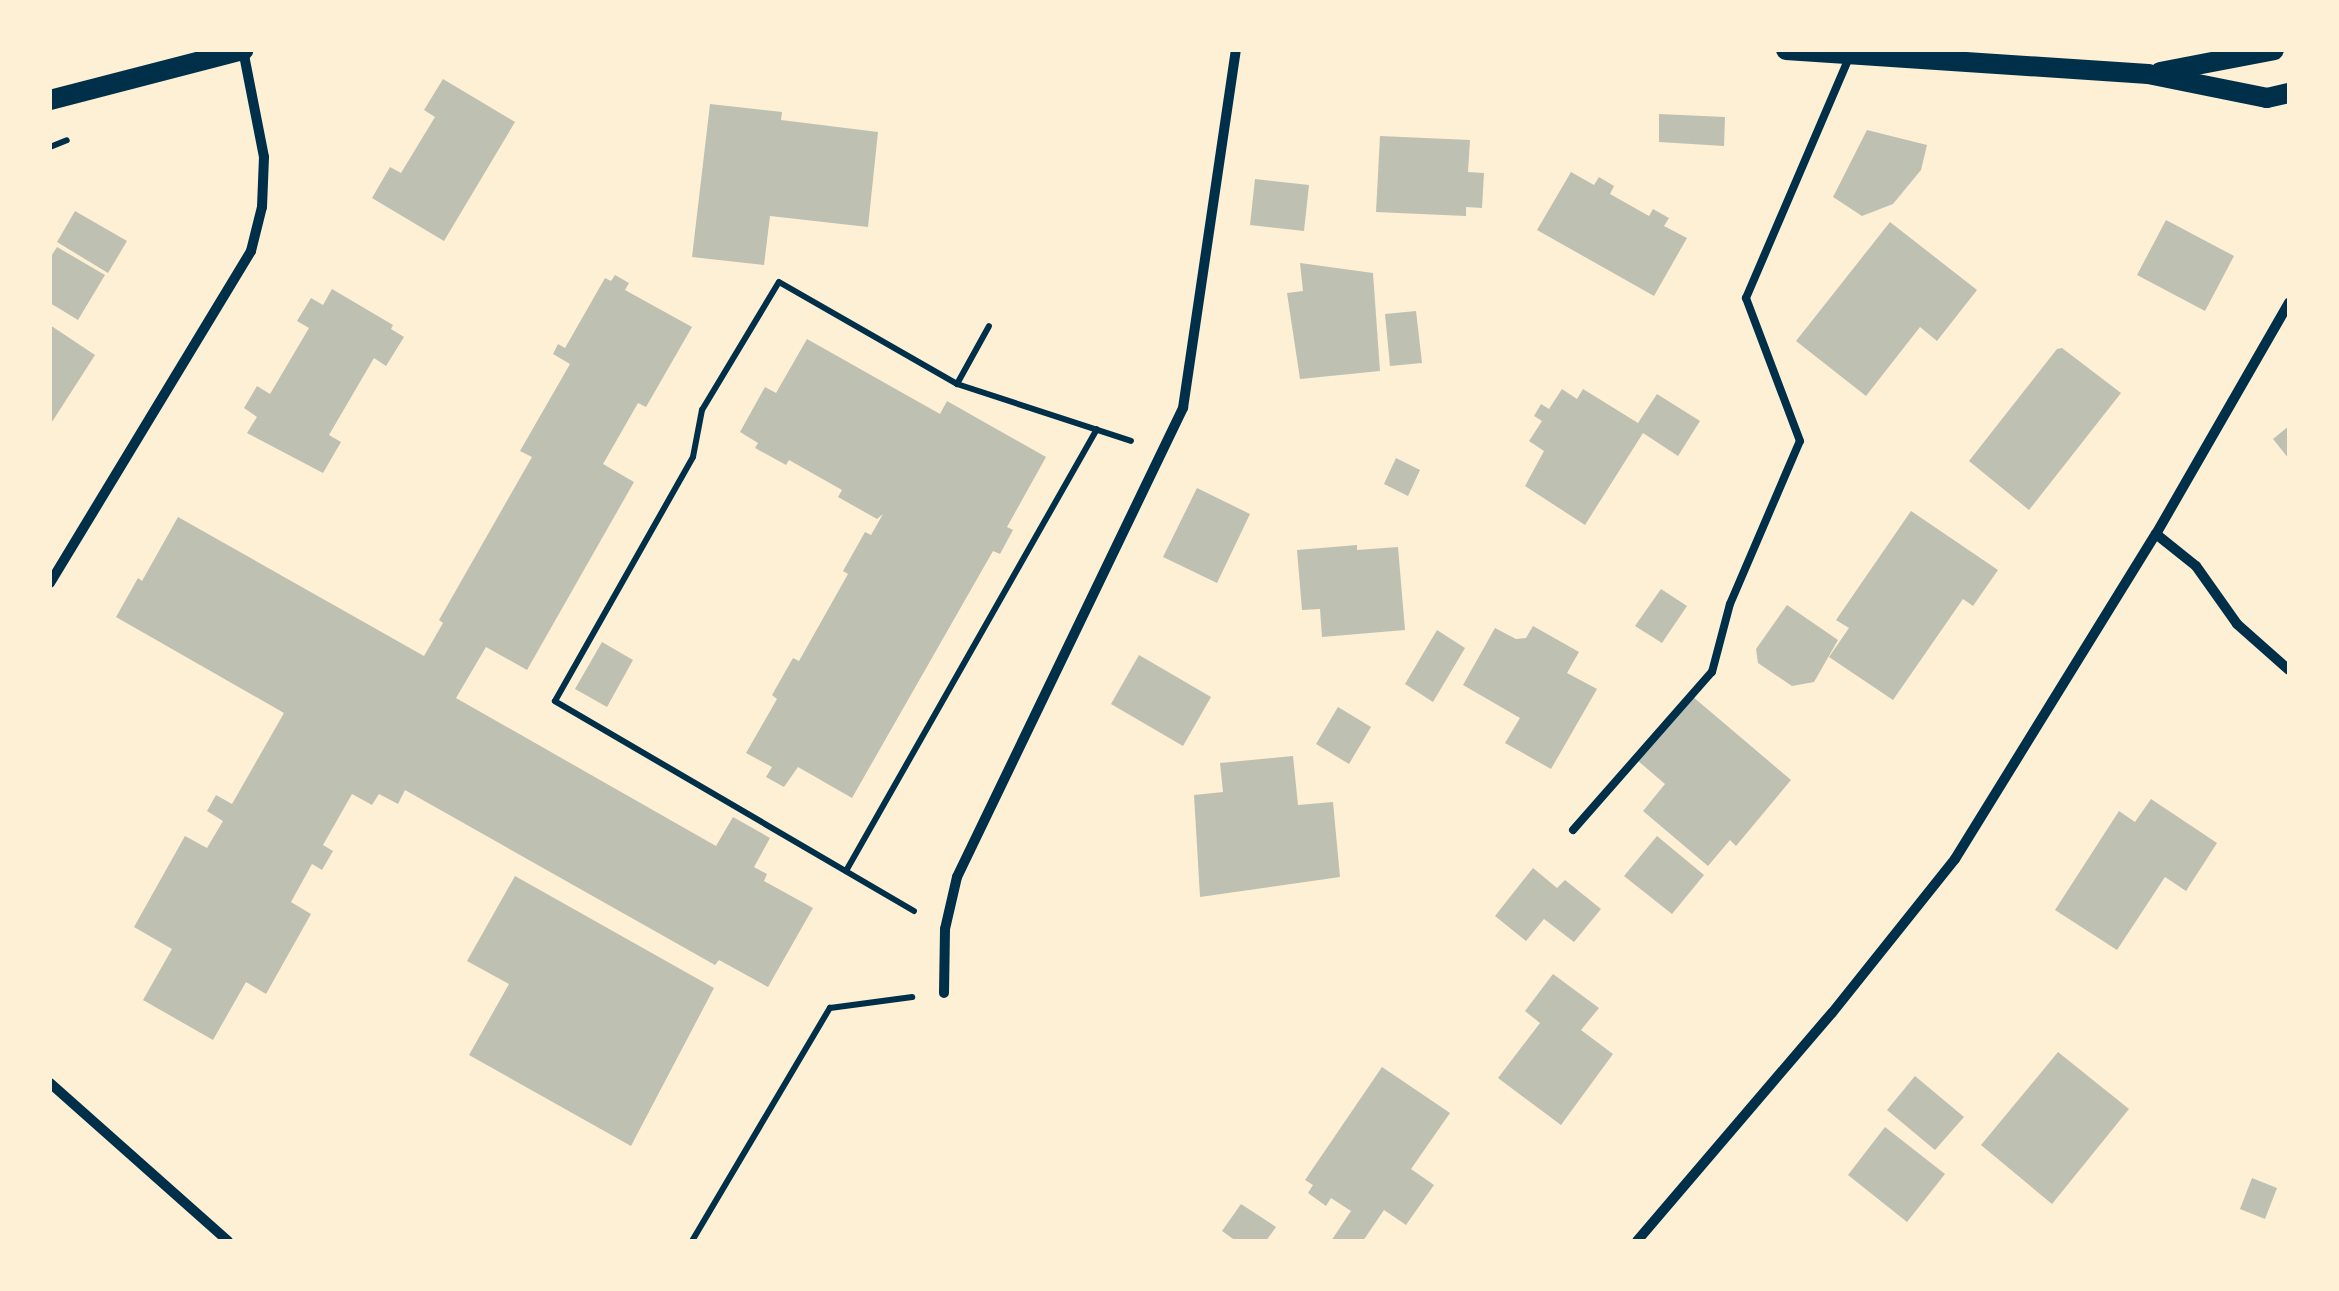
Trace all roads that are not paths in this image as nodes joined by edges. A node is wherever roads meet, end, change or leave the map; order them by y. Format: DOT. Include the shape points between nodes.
graph roads {
  1 [pos="244,50"];
  2 [pos="1236,50"];
  3 [pos="1786,50"];
  4 [pos="2274,50"];
  5 [pos="1851,54"];
  6 [pos="2148,74"];
  7 [pos="2289,92"];
  8 [pos="50,100"];
  9 [pos="2289,303"];
  10 [pos="2156,534"];
  11 [pos="50,583"];
  12 [pos="2289,670"];
  13 [pos="1572,830"];
  14 [pos="944,993"];
  15 [pos="50,1083"];
  16 [pos="228,1241"];
  17 [pos="1637,1241"];
  1 -- 8 [label="main road"];
  1 -- 11 [label="street" via="264,157 251,252"];
  2 -- 14 [label="street" via="1182,408 956,877 945,929"];
  3 -- 5 [label="main road"];
  4 -- 6 [label="main road"];
  5 -- 6 [label="main road"];
  5 -- 13 [label="lane" via="1746,298 1800,441 1730,604 1712,672"];
  6 -- 7 [label="main road" via="2266,98"];
  9 -- 10 [label="street"];
  10 -- 12 [label="street" via="2196,566 2237,624"];
  10 -- 17 [label="street" via="1955,859"];
  15 -- 16 [label="street"];
}
